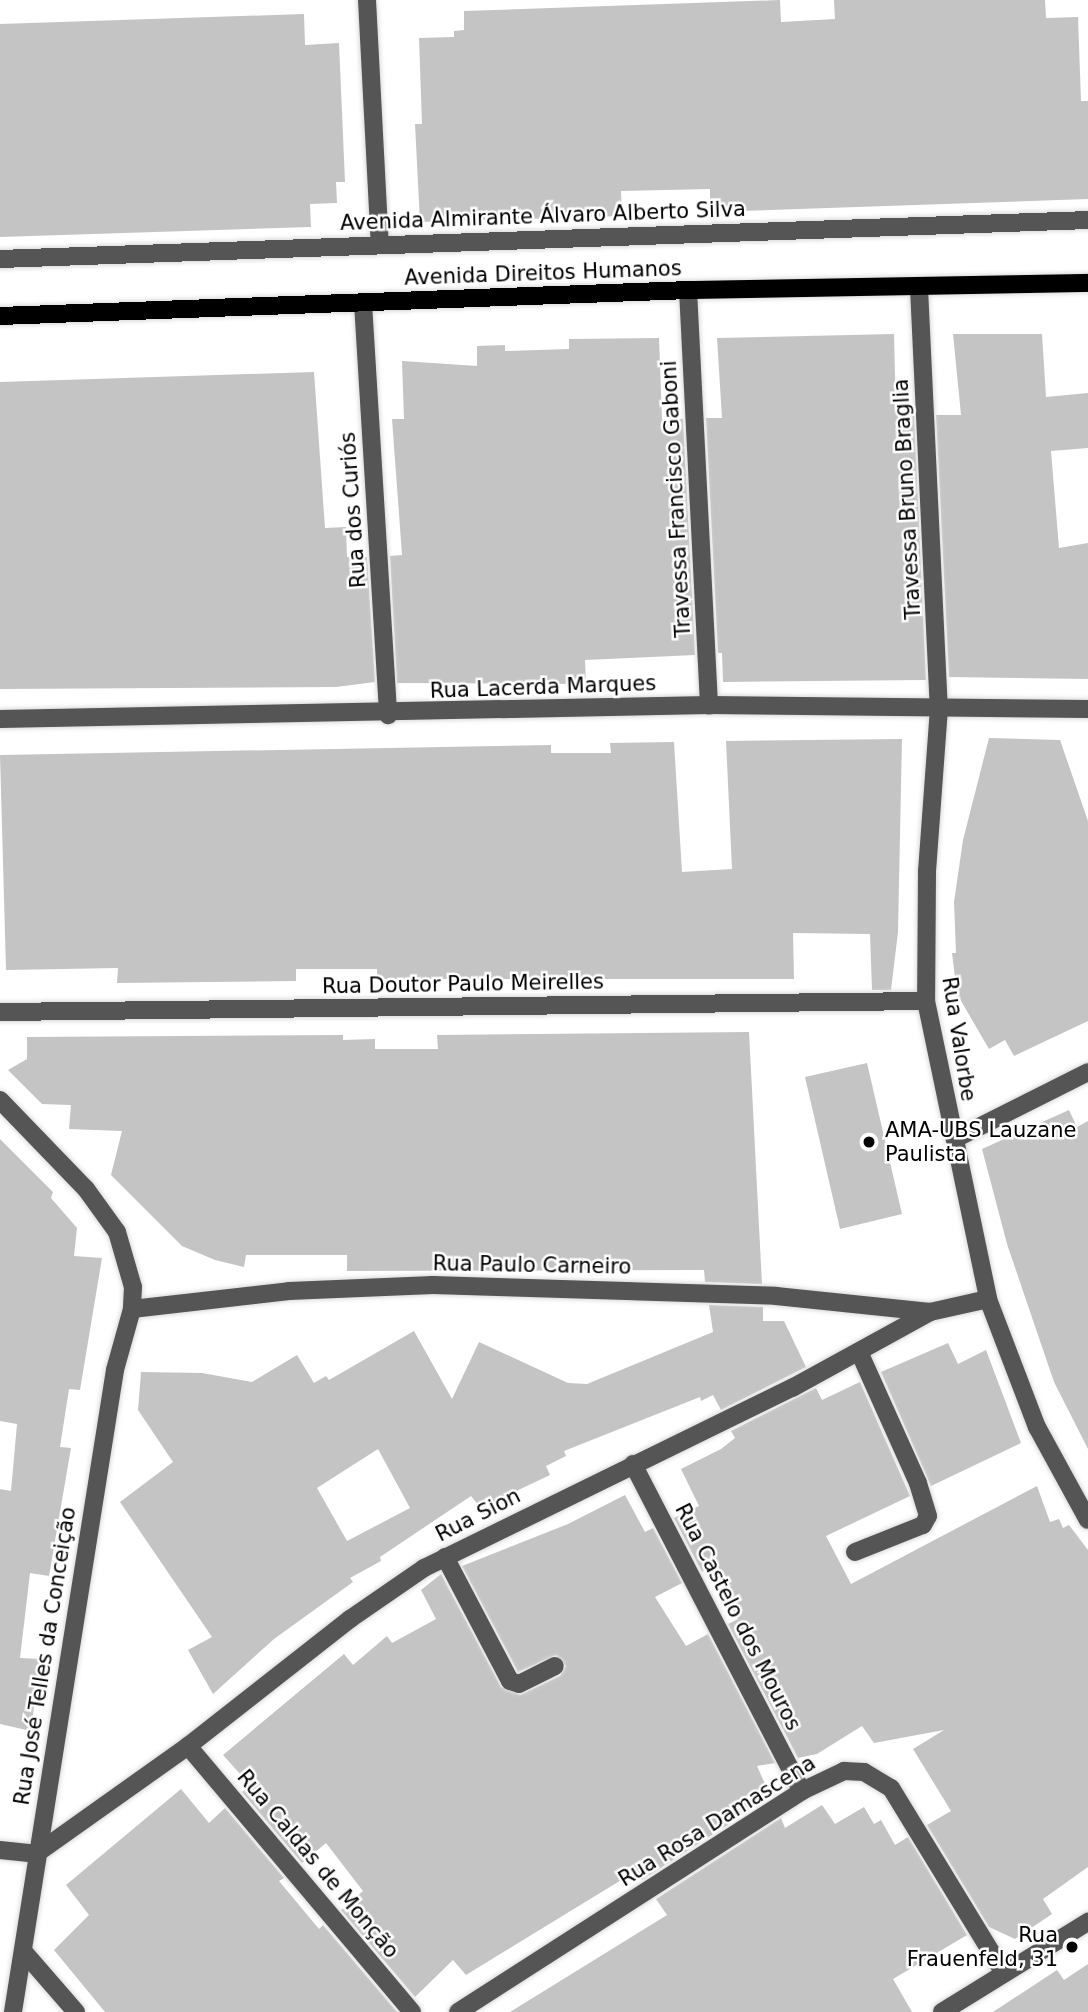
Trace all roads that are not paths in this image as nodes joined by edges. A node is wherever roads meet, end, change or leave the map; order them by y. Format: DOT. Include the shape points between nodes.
graph roads {
  1 [pos="367,0"];
  2 [pos="1088,220"];
  3 [pos="380,244"];
  4 [pos="0,259"];
  5 [pos="1088,283"];
  6 [pos="919,288"];
  7 [pos="688,290"];
  8 [pos="363,303"];
  9 [pos="0,316"];
  10 [pos="709,705"];
  11 [pos="939,708"];
  12 [pos="1088,709"];
  13 [pos="388,715"];
  14 [pos="0,719"];
  15 [pos="926,1001"];
  16 [pos="0,1012"];
  17 [pos="1088,1072"];
  18 [pos="0,1100"];
  19 [pos="955,1139"];
  20 [pos="988,1299"];
  21 [pos="132,1309"];
  22 [pos="930,1312"];
  23 [pos="859,1352"];
  24 [pos="633,1465"];
  25 [pos="1088,1520"];
  26 [pos="855,1552"];
  27 [pos="445,1557"];
  28 [pos="555,1666"];
  29 [pos="188,1746"];
  30 [pos="802,1791"];
  31 [pos="0,1850"];
  32 [pos="36,1854"];
  33 [pos="1088,1922"];
  34 [pos="23,1951"];
  35 [pos="1004,1973"];
  36 [pos="13,2012"];
  37 [pos="76,2012"];
  38 [pos="412,2012"];
  39 [pos="458,2012"];
  40 [pos="942,2012"];
  1 -- 3 [label="street"];
  2 -- 3 [label="street, Avenida Almirante Álvaro Alberto Silva"];
  3 -- 4 [label="street, Avenida Almirante Álvaro Alberto Silva"];
  5 -- 6 [label="main road, Avenida Direitos Humanos"];
  6 -- 7 [label="main road, Avenida Direitos Humanos"];
  6 -- 11 [label="street, Travessa Bruno Braglia"];
  7 -- 8 [label="main road, Avenida Direitos Humanos"];
  7 -- 10 [label="street, Travessa Francisco Gaboni"];
  8 -- 9 [label="main road, Avenida Direitos Humanos"];
  8 -- 13 [label="street, Rua dos Curiós"];
  10 -- 11 [label="street, Rua Lacerda Marques"];
  10 -- 13 [label="street, Rua Lacerda Marques"];
  11 -- 12 [label="street, Rua Lacerda Marques"];
  11 -- 15 [label="street, Rua Valorbe" via="926,884"];
  13 -- 14 [label="street, Rua Lacerda Marques"];
  15 -- 16 [label="street, Rua Doutor Paulo Meirelles"];
  15 -- 19 [label="street, Rua Valorbe"];
  17 -- 19 [label="street"];
  18 -- 21 [label="street, Rua José Telles da Conceição" via="86,1189 117,1232 128,1261"];
  19 -- 20 [label="street, Rua Valorbe"];
  20 -- 22 [label="street, Rua Sion"];
  20 -- 25 [label="street, Rua Valorbe" via="1037,1427"];
  21 -- 22 [label="street, Rua Paulo Carneiro" via="289,1291 433,1285 776,1296"];
  21 -- 32 [label="street, Rua José Telles da Conceição" via="116,1370"];
  22 -- 23 [label="street, Rua Sion"];
  23 -- 24 [label="street, Rua Sion"];
  23 -- 26 [label="street" via="918,1483 928,1516 923,1525"];
  24 -- 27 [label="street, Rua Sion"];
  24 -- 30 [label="street, Rua Castelo dos Mouros"];
  27 -- 28 [label="street" via="510,1681 519,1684"];
  27 -- 29 [label="street, Rua Sion" via="349,1619"];
  29 -- 32 [label="street, Rua Sion"];
  29 -- 38 [label="street, Rua Caldas de Monção"];
  30 -- 35 [label="street, Rua Rosa Damascena" via="844,1771 864,1772 891,1788"];
  30 -- 39 [label="street, Rua Rosa Damascena"];
  31 -- 32 [label="street"];
  32 -- 34 [label="street, Rua José Telles da Conceição"];
  33 -- 35 [label="street"];
  34 -- 36 [label="street, Rua José Telles da Conceição"];
  34 -- 37 [label="street"];
  35 -- 40 [label="street"];
}
